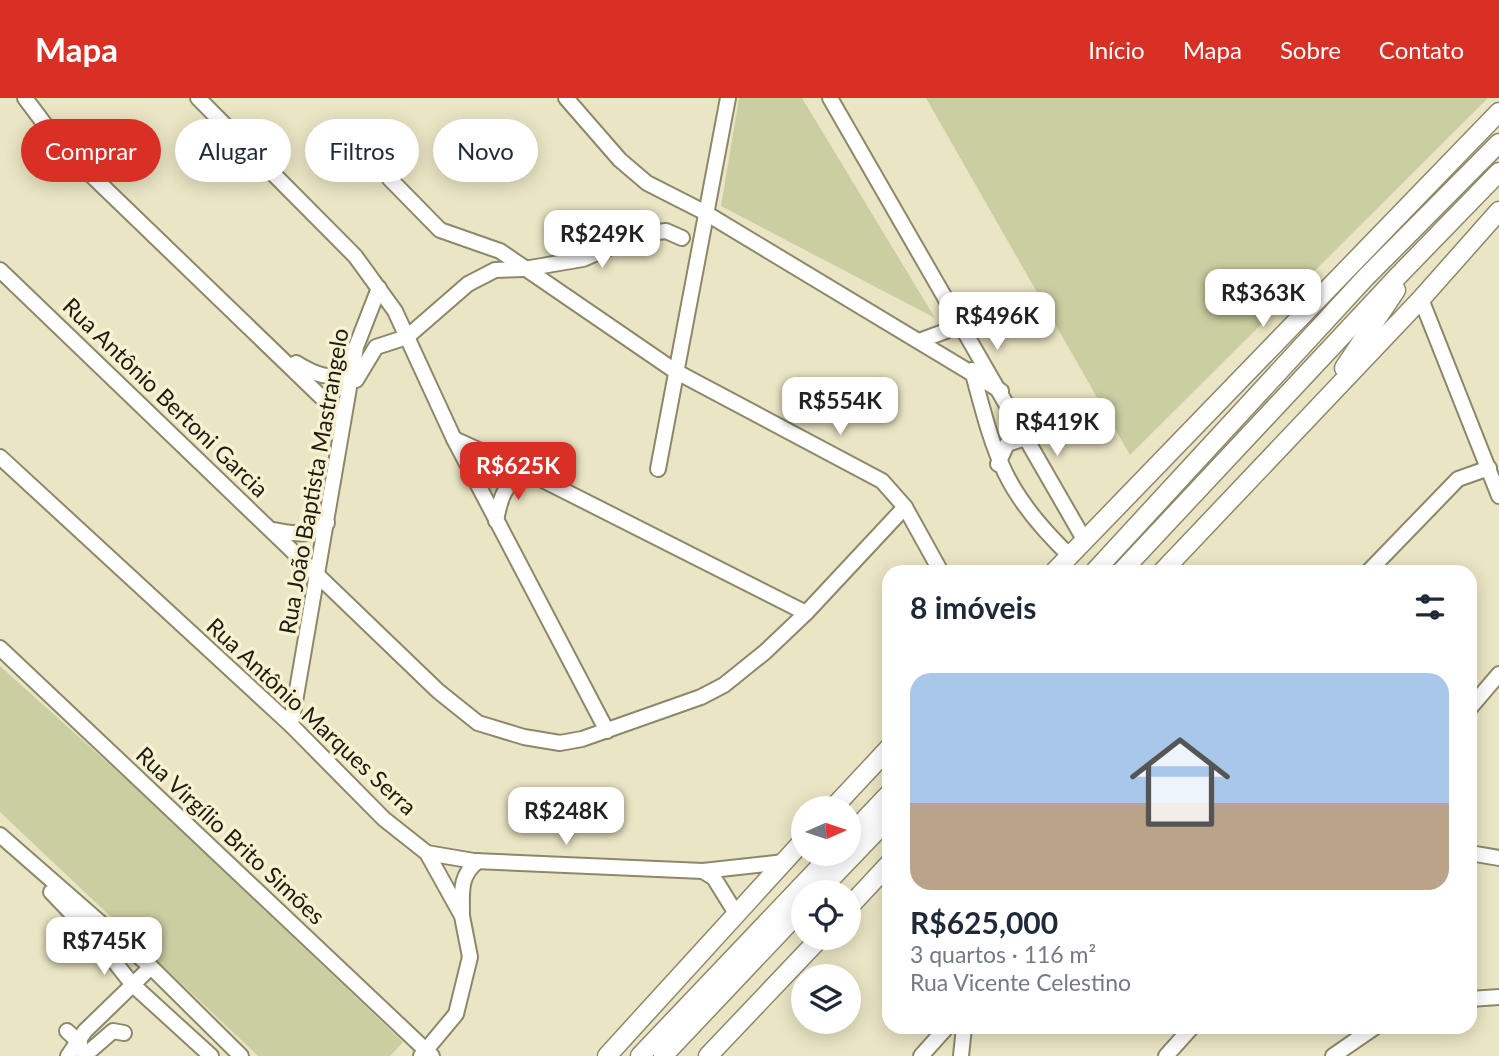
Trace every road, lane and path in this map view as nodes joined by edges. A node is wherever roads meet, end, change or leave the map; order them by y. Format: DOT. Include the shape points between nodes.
graph roads {
  1 [pos="25,98"];
  2 [pos="198,98"];
  3 [pos="566,98"];
  4 [pos="728,98"];
  5 [pos="830,98"];
  6 [pos="1499,112"];
  7 [pos="1499,143"];
  8 [pos="1499,172"];
  9 [pos="392,182"];
  10 [pos="1499,211"];
  11 [pos="704,212"];
  12 [pos="1446,226"];
  13 [pos="682,238"];
  14 [pos="524,269"];
  15 [pos="0,270"];
  16 [pos="379,288"];
  17 [pos="1421,299"];
  18 [pos="960,326"];
  19 [pos="407,337"];
  20 [pos="919,341"];
  21 [pos="274,349"];
  22 [pos="675,371"];
  23 [pos="973,373"];
  24 [pos="352,381"];
  25 [pos="1001,391"];
  26 [pos="1317,409"];
  27 [pos="343,418"];
  28 [pos="1026,438"];
  29 [pos="454,439"];
  30 [pos="0,457"];
  31 [pos="998,464"];
  32 [pos="1489,468"];
  33 [pos="658,469"];
  34 [pos="527,472"];
  35 [pos="1499,496"];
  36 [pos="905,507"];
  37 [pos="1069,515"];
  38 [pos="496,521"];
  39 [pos="1035,521"];
  40 [pos="327,523"];
  41 [pos="272,530"];
  42 [pos="1085,541"];
  43 [pos="1070,556"];
  44 [pos="937,565"];
  45 [pos="1061,565"];
  46 [pos="1100,565"];
  47 [pos="1128,565"];
  48 [pos="1169,565"];
  49 [pos="1375,565"];
  50 [pos="318,574"];
  51 [pos="806,613"];
  52 [pos="0,648"];
  53 [pos="1499,674"];
  54 [pos="1477,700"];
  55 [pos="291,725"];
  56 [pos="607,731"];
  57 [pos="882,756"];
  58 [pos="844,796"];
  59 [pos="882,801"];
  60 [pos="861,823"];
  61 [pos="882,825"];
  62 [pos="0,835"];
  63 [pos="427,853"];
  64 [pos="791,854"];
  65 [pos="1477,854"];
  66 [pos="1499,858"];
  67 [pos="478,861"];
  68 [pos="784,862"];
  69 [pos="821,866"];
  70 [pos="35,868"];
  71 [pos="703,871"];
  72 [pos="882,872"];
  73 [pos="830,880"];
  74 [pos="861,894"];
  75 [pos="737,915"];
  76 [pos="462,916"];
  77 [pos="791,921"];
  78 [pos="809,950"];
  79 [pos="151,967"];
  80 [pos="132,984"];
  81 [pos="1499,997"];
  82 [pos="1477,999"];
  83 [pos="67,1031"];
  84 [pos="124,1033"];
  85 [pos="941,1034"];
  86 [pos="963,1034"];
  87 [pos="1186,1034"];
  88 [pos="1365,1034"];
  89 [pos="82,1049"];
  90 [pos="426,1054"];
  91 [pos="68,1056"];
  92 [pos="211,1056"];
  93 [pos="241,1056"];
  94 [pos="607,1056"];
  95 [pos="640,1056"];
  96 [pos="663,1056"];
  97 [pos="708,1056"];
  98 [pos="921,1056"];
  99 [pos="961,1056"];
  100 [pos="1166,1056"];
  101 [pos="1333,1056"];
  1 -- 21 [label="street" via="87,171"];
  2 -- 16 [label="street" via="355,256"];
  3 -- 11 [label="street" via="620,160 647,183"];
  4 -- 11 [label="street"];
  5 -- 18 [label="street"];
  6 -- 42 [label="main road"];
  7 -- 46 [label="main road" via="1366,277"];
  8 -- 12 [label="main road"];
  9 -- 14 [label="street" via="440,230 483,244"];
  10 -- 17 [label="main road"];
  11 -- 20 [label="street"];
  11 -- 22 [label="street"];
  12 -- 26 [label="main road"];
  12 -- 47 [label="main road"];
  13 -- 14 [label="street" via="666,231 641,234 583,259"];
  14 -- 19 [label="street" via="495,270 468,284"];
  14 -- 22 [label="street"];
  15 -- 41 [label="street, Rua Antônio Bertoni Garcia"];
  16 -- 19 [label="street"];
  16 -- 24 [label="street, Rua João Baptista Mastrangelo" via="356,347"];
  17 -- 26 [label="main road"];
  17 -- 32 [label="street"];
  18 -- 20 [label="street"];
  18 -- 23 [label="street"];
  18 -- 25 [label="street"];
  19 -- 24 [label="street" via="376,347"];
  19 -- 29 [label="street"];
  20 -- 23 [label="street"];
  21 -- 24 [label="street" via="316,376"];
  21 -- 27 [label="street"];
  22 -- 33 [label="street"];
  22 -- 36 [label="street" via="882,481"];
  23 -- 25 [label="street"];
  23 -- 31 [label="street"];
  24 -- 27 [label="street, Rua João Baptista Mastrangelo"];
  25 -- 28 [label="street"];
  26 -- 48 [label="main road"];
  27 -- 40 [label="street, Rua João Baptista Mastrangelo"];
  28 -- 31 [label="street" via="1007,443"];
  28 -- 37 [label="street"];
  29 -- 34 [label="street"];
  29 -- 38 [label="street"];
  30 -- 55 [label="street, Rua Antônio Marques Serra"];
  31 -- 39 [label="street"];
  32 -- 35 [label="street"];
  32 -- 49 [label="street" via="1458,480"];
  34 -- 38 [label="street" via="502,493"];
  34 -- 51 [label="street"];
  36 -- 44 [label="street"];
  36 -- 51 [label="street, Rua Antônio Bertoni Garcia"];
  37 -- 39 [label="street" via="1054,528"];
  37 -- 42 [label="street"];
  38 -- 56 [label="street"];
  39 -- 43 [label="street"];
  40 -- 41 [label="street" via="305,535"];
  40 -- 50 [label="street, Rua João Baptista Mastrangelo"];
  41 -- 50 [label="street, Rua Antônio Bertoni Garcia"];
  42 -- 43 [label="main road"];
  43 -- 45 [label="main road"];
  50 -- 55 [label="street, Rua João Baptista Mastrangelo"];
  50 -- 56 [label="street, Rua Antônio Bertoni Garcia" via="438,691 478,723 560,743"];
  51 -- 56 [label="street, Rua Antônio Bertoni Garcia" via="724,685"];
  52 -- 90 [label="street, Rua Virgílio Brito Simões"];
  53 -- 54 [label="street"];
  55 -- 63 [label="street, Rua Antônio Marques Serra" via="384,819"];
  57 -- 58 [label="main road"];
  59 -- 60 [label="main road"];
  61 -- 73 [label="main road"];
  62 -- 70 [label="street"];
  63 -- 67 [label="street"];
  63 -- 76 [label="street, Rua Antônio Marques Serra"];
  64 -- 68 [label="main road"];
  65 -- 66 [label="street"];
  67 -- 71 [label="street"];
  67 -- 76 [label="street" via="463,880"];
  68 -- 71 [label="street"];
  68 -- 75 [label="main road"];
  69 -- 95 [label="main road"];
  70 -- 79 [label="street"];
  70 -- 80 [label="street"];
  71 -- 75 [label="street" via="714,878"];
  72 -- 74 [label="main road"];
  75 -- 94 [label="main road"];
  76 -- 90 [label="street, Rua Antônio Marques Serra" via="470,957 462,997 456,1014"];
  77 -- 96 [label="main road"];
  78 -- 97 [label="main road"];
  79 -- 80 [label="street"];
  79 -- 93 [label="street"];
  80 -- 89 [label="street" via="85,1031"];
  80 -- 92 [label="street"];
  81 -- 82 [label="street"];
  83 -- 89 [label="street"];
  84 -- 89 [label="street" via="113,1031"];
  85 -- 98 [label="street"];
  86 -- 99 [label="street"];
  87 -- 100 [label="street"];
  88 -- 101 [label="street"];
  89 -- 91 [label="street"];
}
